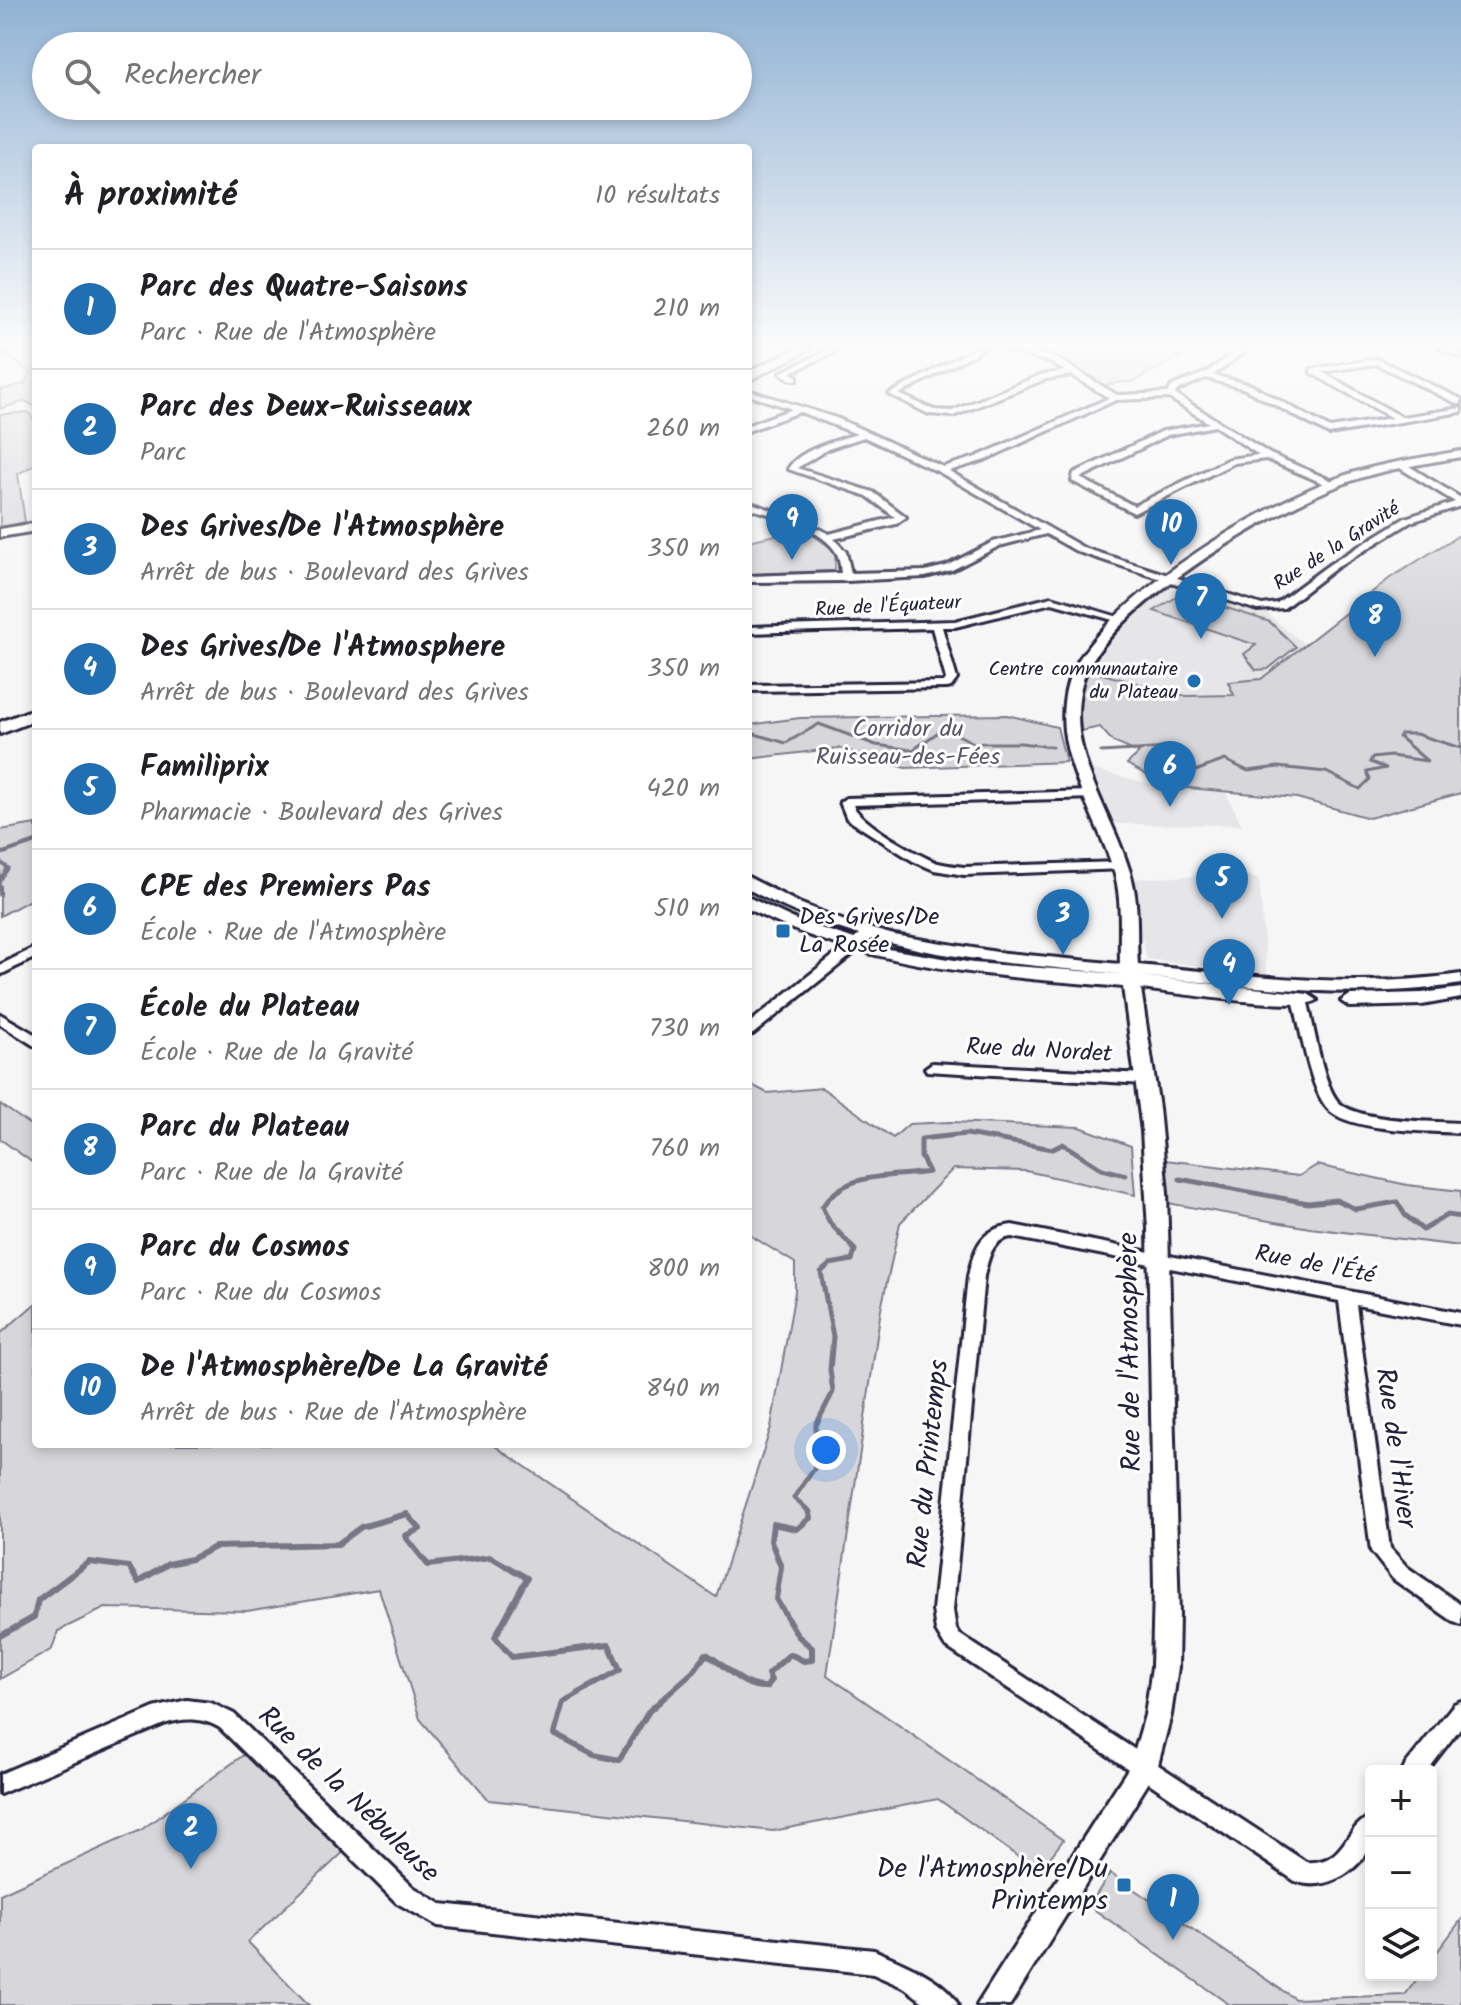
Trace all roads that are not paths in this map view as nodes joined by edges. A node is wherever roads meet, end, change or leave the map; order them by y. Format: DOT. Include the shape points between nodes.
graph roads {
  1 [pos="839,443"];
  2 [pos="884,443"];
  3 [pos="1016,443"];
  4 [pos="1146,443"];
  5 [pos="1245,443"];
  6 [pos="1461,454"];
  7 [pos="1267,456"];
  8 [pos="1401,465"];
  9 [pos="942,470"];
  10 [pos="1332,484"];
  11 [pos="1461,502"];
  12 [pos="752,506"];
  13 [pos="32,531"];
  14 [pos="1047,531"];
  15 [pos="0,535"];
  16 [pos="825,538"];
  17 [pos="847,578"];
  18 [pos="752,579"];
  19 [pos="1170,579"];
  20 [pos="1116,618"];
  21 [pos="936,625"];
  22 [pos="752,630"];
  23 [pos="752,688"];
  24 [pos="32,715"];
  25 [pos="0,729"];
  26 [pos="1091,795"];
  27 [pos="1120,866"];
  28 [pos="752,884"];
  29 [pos="752,904"];
  30 [pos="861,941"];
  31 [pos="32,953"];
  32 [pos="0,971"];
  33 [pos="1131,976"];
  34 [pos="1461,979"];
  35 [pos="1299,993"];
  36 [pos="1461,993"];
  37 [pos="0,1018"];
  38 [pos="752,1024"];
  39 [pos="32,1039"];
  40 [pos="932,1068"];
  41 [pos="1144,1079"];
  42 [pos="1461,1128"];
  43 [pos="1160,1261"];
  44 [pos="1347,1298"];
  45 [pos="1461,1319"];
  46 [pos="1461,1616"];
  47 [pos="1461,1711"];
  48 [pos="1419,1765"];
  49 [pos="1143,1769"];
  50 [pos="0,1784"];
  51 [pos="1365,1834"];
  52 [pos="946,2005"];
  53 [pos="992,2005"];
  1 -- 16 [label="street" via="792,469 870,494 901,517"];
  2 -- 9 [label="street, Rue de la Gravité"];
  3 -- 9 [label="street"];
  4 -- 7 [label="street" via="1075,479 1134,510 1232,461"];
  5 -- 7 [label="street"];
  6 -- 8 [label="street, Rue de l'Atmosphère"];
  7 -- 10 [label="street"];
  8 -- 10 [label="street, Rue de l'Atmosphère"];
  8 -- 11 [label="street"];
  9 -- 14 [label="street, Rue de la Gravité"];
  10 -- 19 [label="street, Rue de l'Atmosphère" via="1241,531"];
  11 -- 19 [label="street, Rue de la Gravité" via="1408,520 1274,608"];
  12 -- 16 [label="street" via="794,519"];
  13 -- 15 [label="street"];
  14 -- 17 [label="street" via="986,548 939,571"];
  14 -- 19 [label="street, Rue de la Gravité" via="1097,557"];
  16 -- 17 [label="street" via="840,551"];
  17 -- 18 [label="street"];
  19 -- 20 [label="street, Rue de l'Atmosphère" via="1158,582"];
  20 -- 21 [label="street, Rue de l'Équateur" via="1052,600"];
  20 -- 26 [label="street, Rue de l'Atmosphère" via="1082,664 1073,688 1071,719"];
  21 -- 22 [label="street, Rue de l'Équateur"];
  21 -- 23 [label="street" via="952,679 947,685"];
  24 -- 25 [label="main road"];
  26 -- 27 [label="street, Rue de l'Atmosphère"];
  26 -- 27 [label="street" via="846,802 861,824 938,867 964,871"];
  27 -- 33 [label="street, Rue de l'Atmosphère" via="1128,898"];
  28 -- 30 [label="street"];
  29 -- 30 [label="street" via="783,921"];
  30 -- 33 [label="street" via="966,967"];
  30 -- 38 [label="street"];
  31 -- 32 [label="street"];
  33 -- 35 [label="street"];
  33 -- 41 [label="street, Rue de l'Atmosphère"];
  34 -- 35 [label="street"];
  35 -- 36 [label="street" via="1382,1001"];
  35 -- 42 [label="street" via="1327,1096 1337,1110 1364,1118"];
  37 -- 39 [label="street"];
  40 -- 41 [label="street, Rue du Nordet"];
  41 -- 43 [label="street, Rue de l'Atmosphère"];
  43 -- 44 [label="street, Rue de l'Été"];
  43 -- 49 [label="street, Rue de l'Atmosphère" via="1167,1639 1162,1693"];
  43 -- 49 [label="street, Rue du Printemps" via="1012,1231 988,1240 976,1276 943,1610 946,1631 961,1647"];
  44 -- 45 [label="street, Rue de l'Été"];
  44 -- 46 [label="street, Rue de l'Hiver" via="1381,1551 1400,1573"];
  47 -- 48 [label="street"];
  49 -- 51 [label="street" via="1303,1873 1319,1876 1333,1871"];
  49 -- 53 [label="street, Rue de l'Atmosphère"];
  50 -- 52 [label="street, Rue de la Nébuleuse" via="161,1715 202,1708 227,1721 405,1895 438,1915 874,1962 913,1980"];
}
